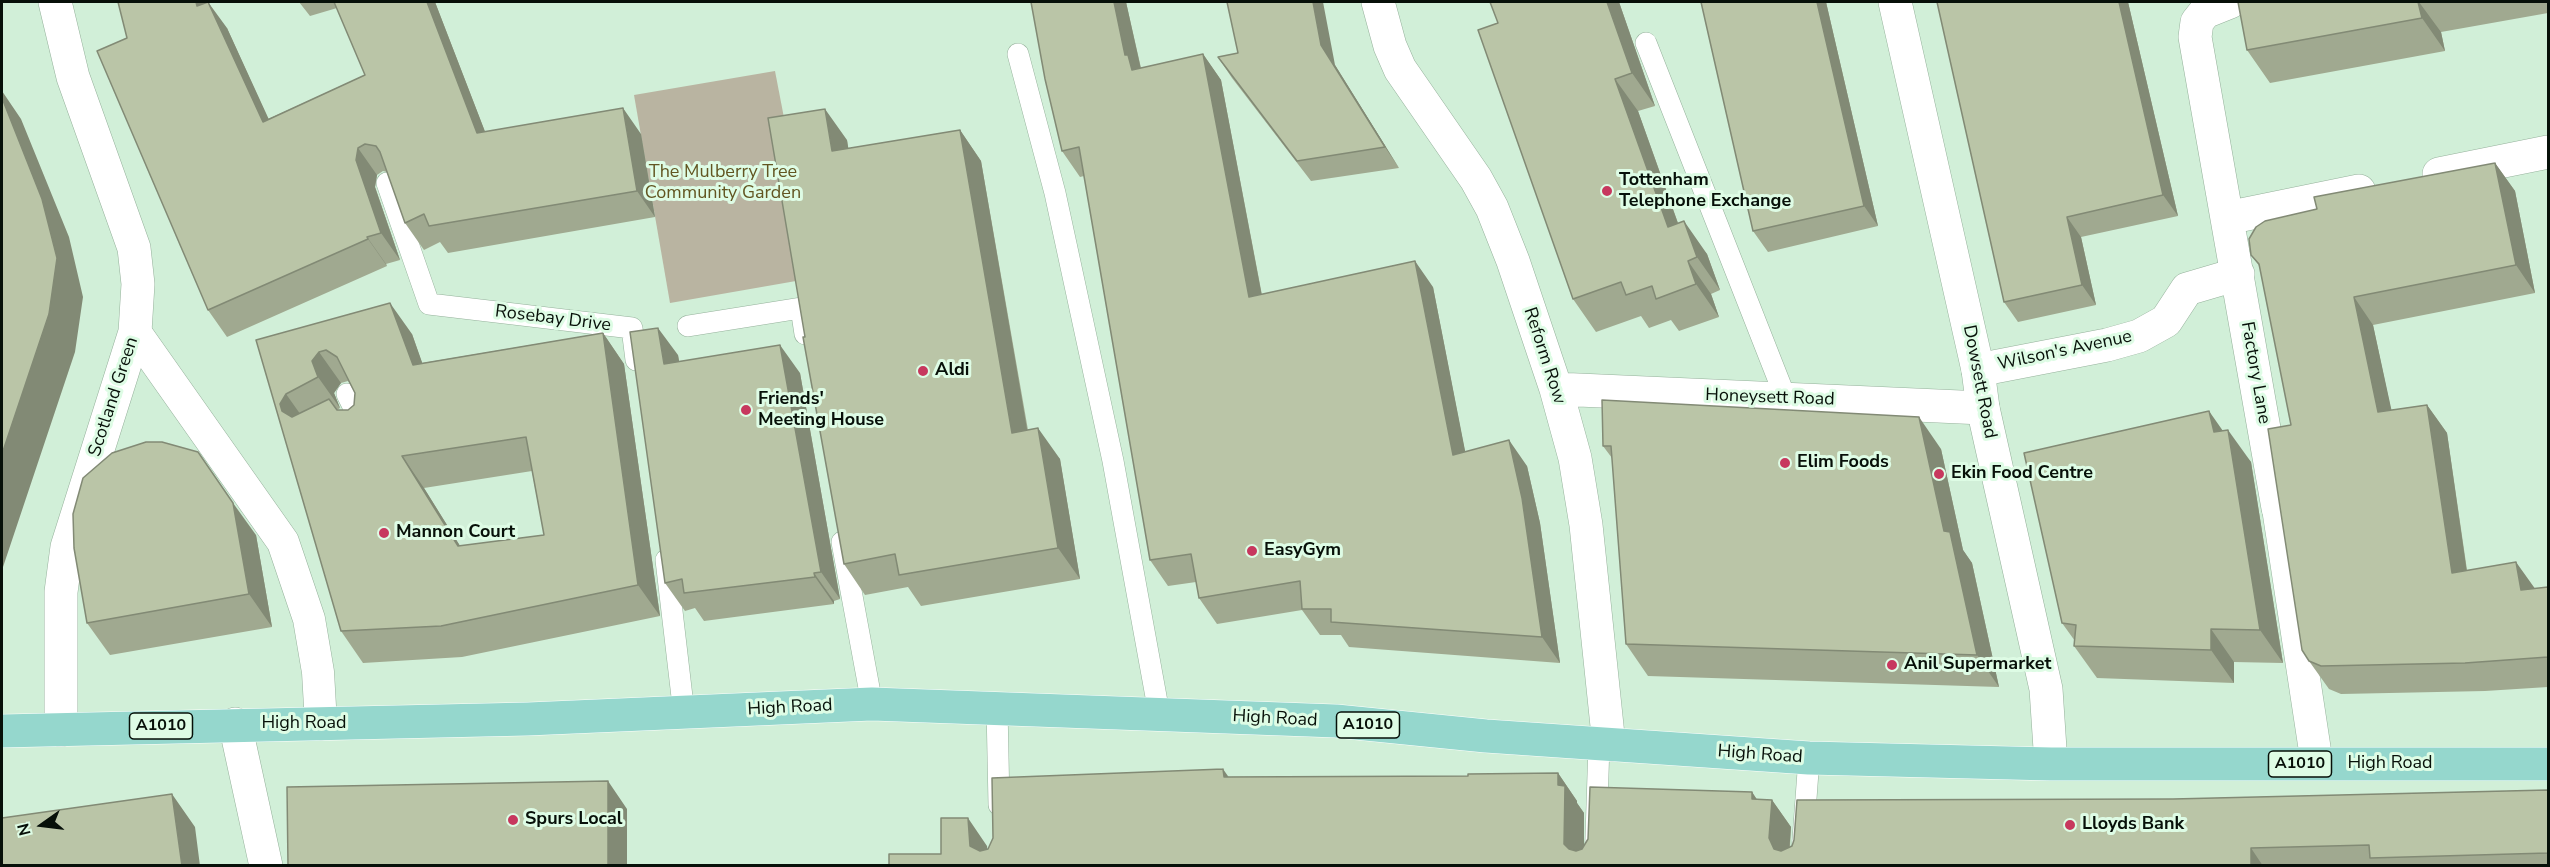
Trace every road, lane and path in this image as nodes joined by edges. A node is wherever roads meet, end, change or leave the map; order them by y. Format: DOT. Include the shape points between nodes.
graph roads {
  1 [pos="55,2"];
  2 [pos="1378,2"];
  3 [pos="1895,2"];
  4 [pos="2230,2"];
  5 [pos="1646,43"];
  6 [pos="1018,54"];
  7 [pos="2548,152"];
  8 [pos="387,183"];
  9 [pos="2227,218"];
  10 [pos="2238,274"];
  11 [pos="688,326"];
  12 [pos="135,332"];
  13 [pos="809,354"];
  14 [pos="1978,370"];
  15 [pos="640,385"];
  16 [pos="1556,389"];
  17 [pos="347,394"];
  18 [pos="1786,399"];
  19 [pos="1983,408"];
  20 [pos="336,425"];
  21 [pos="2278,508"];
  22 [pos="838,519"];
  23 [pos="664,546"];
  24 [pos="872,704"];
  25 [pos="997,707"];
  26 [pos="1160,713"];
  27 [pos="684,714"];
  28 [pos="235,724"];
  29 [pos="321,724"];
  30 [pos="61,730"];
  31 [pos="2,731"];
  32 [pos="1604,745"];
  33 [pos="1809,758"];
  34 [pos="2051,764"];
  35 [pos="2317,764"];
  36 [pos="2548,764"];
  37 [pos="999,820"];
  38 [pos="266,866"];
  39 [pos="1595,866"];
  40 [pos="1801,866"];
  1 -- 12 [label="street, Scotland Green" via="73,77 135,248"];
  2 -- 16 [label="street, Reform Row" via="1400,69 1492,208"];
  3 -- 14 [label="street, Dowsett Road"];
  4 -- 9 [label="street, Factory Lane" via="2205,12 2197,22 2195,37"];
  5 -- 18 [label="lane"];
  6 -- 26 [label="lane" via="1055,193 1113,461"];
  7 -- 9 [label="street"];
  8 -- 15 [label="lane, Rosebay Drive" via="429,304 632,328"];
  9 -- 10 [label="street, Factory Lane"];
  10 -- 14 [label="street, Wilson's Avenue" via="2187,289 2166,321 2139,336"];
  10 -- 21 [label="street, Factory Lane"];
  11 -- 13 [label="lane" via="801,308"];
  12 -- 29 [label="street" via="249,477 283,542 309,619"];
  12 -- 30 [label="street, Scotland Green" via="67,547 61,592"];
  14 -- 19 [label="street, Dowsett Road"];
  16 -- 18 [label="street, Honeysett Road"];
  16 -- 32 [label="street, Reform Row" via="1575,458 1586,525"];
  17 -- 20 [label="lane" via="361,422"];
  18 -- 19 [label="street, Honeysett Road"];
  19 -- 34 [label="street, Dowsett Road" via="2046,689"];
  21 -- 35 [label="street, Factory Lane"];
  22 -- 24 [label="lane"];
  23 -- 27 [label="lane"];
  24 -- 25 [label="main road, High Road / A1010"];
  24 -- 27 [label="main road, High Road / A1010"];
  25 -- 26 [label="main road, High Road / A1010"];
  25 -- 37 [label="lane"];
  26 -- 32 [label="main road, High Road / A1010" via="1336,722"];
  27 -- 29 [label="main road, High Road / A1010"];
  28 -- 29 [label="main road, High Road / A1010"];
  28 -- 30 [label="main road, High Road / A1010"];
  28 -- 38 [label="street"];
  30 -- 31 [label="main road, High Road / A1010"];
  32 -- 33 [label="main road, High Road / A1010"];
  32 -- 39 [label="lane"];
  33 -- 34 [label="main road, High Road / A1010"];
  33 -- 40 [label="lane"];
  34 -- 35 [label="main road, High Road / A1010"];
  35 -- 36 [label="main road, High Road / A1010"];
}
